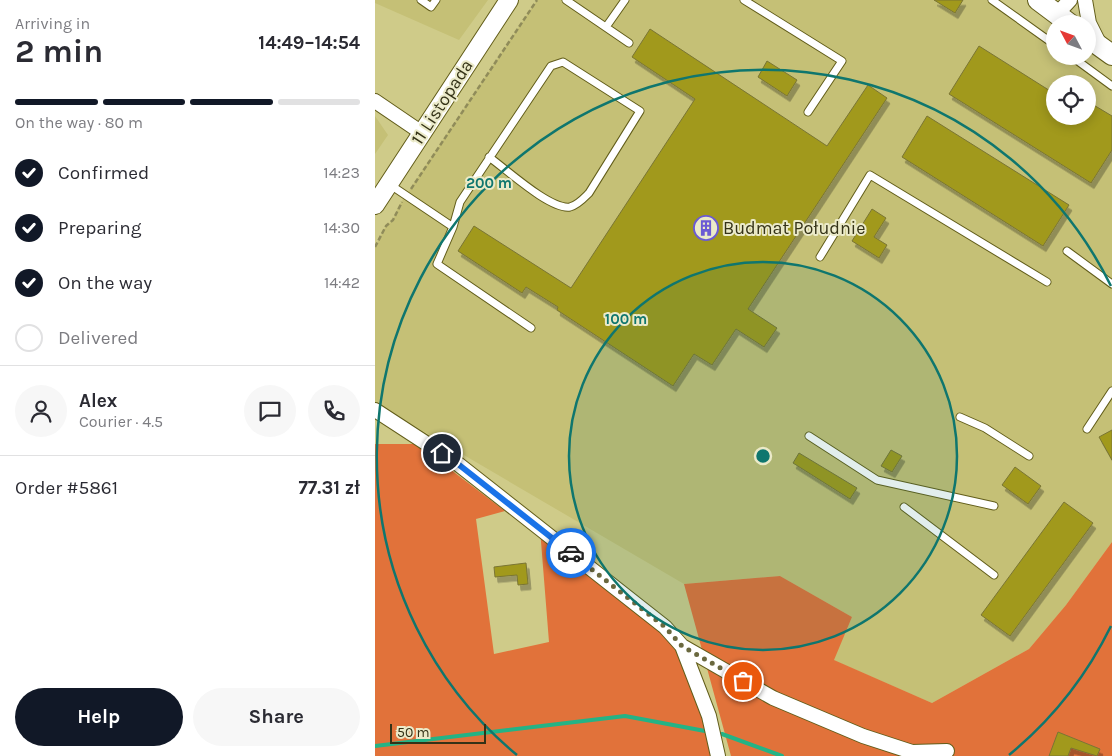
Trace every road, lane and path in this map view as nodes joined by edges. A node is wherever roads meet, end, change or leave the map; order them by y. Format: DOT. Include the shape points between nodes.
graph roads {
  1 [pos="421,0"];
  2 [pos="436,0"];
  3 [pos="509,0"];
  4 [pos="537,0"];
  5 [pos="566,0"];
  6 [pos="625,0"];
  7 [pos="744,0"];
  8 [pos="992,0"];
  9 [pos="1085,0"];
  10 [pos="606,27"];
  11 [pos="1046,39"];
  12 [pos="629,43"];
  13 [pos="1100,46"];
  14 [pos="1083,65"];
  15 [pos="1112,86"];
  16 [pos="375,101"];
  17 [pos="808,112"];
  18 [pos="422,133"];
  19 [pos="489,157"];
  20 [pos="380,194"];
  21 [pos="407,195"];
  22 [pos="453,227"];
  23 [pos="375,247"];
  24 [pos="1067,251"];
  25 [pos="820,257"];
  26 [pos="1047,282"];
  27 [pos="1112,284"];
  28 [pos="531,328"];
  29 [pos="1112,391"];
  30 [pos="375,410"];
  31 [pos="960,417"];
  32 [pos="1087,429"];
  33 [pos="809,436"];
  34 [pos="1029,456"];
  35 [pos="994,506"];
  36 [pos="904,507"];
  37 [pos="994,575"];
  38 [pos="682,646"];
  39 [pos="947,751"];
  40 [pos="718,756"];
  1 -- 2 [label="lane" via="431,7"];
  3 -- 18 [label="street, 11 Listopada"];
  4 -- 21 [label="path"];
  5 -- 10 [label="lane"];
  6 -- 10 [label="lane"];
  7 -- 17 [label="lane" via="842,61"];
  8 -- 11 [label="lane"];
  9 -- 13 [label="street" via="1089,24"];
  10 -- 12 [label="lane"];
  14 -- 15 [label="lane"];
  16 -- 18 [label="street"];
  18 -- 20 [label="street, 11 Listopada"];
  19 -- 19 [label="lane" via="547,71 558,63 563,62 640,111 589,193 571,207 551,202"];
  19 -- 22 [label="lane" via="460,202"];
  20 -- 21 [label="lane"];
  21 -- 22 [label="lane"];
  21 -- 23 [label="path"];
  22 -- 28 [label="lane" via="437,264"];
  24 -- 27 [label="lane"];
  25 -- 26 [label="lane" via="870,174"];
  29 -- 32 [label="lane"];
  30 -- 38 [label="street" via="458,464 665,627"];
  31 -- 34 [label="lane" via="985,428"];
  33 -- 35 [label="lane" via="877,480"];
  36 -- 37 [label="lane"];
  38 -- 39 [label="street" via="773,698 863,736 912,752"];
  38 -- 40 [label="street" via="709,716"];
}
